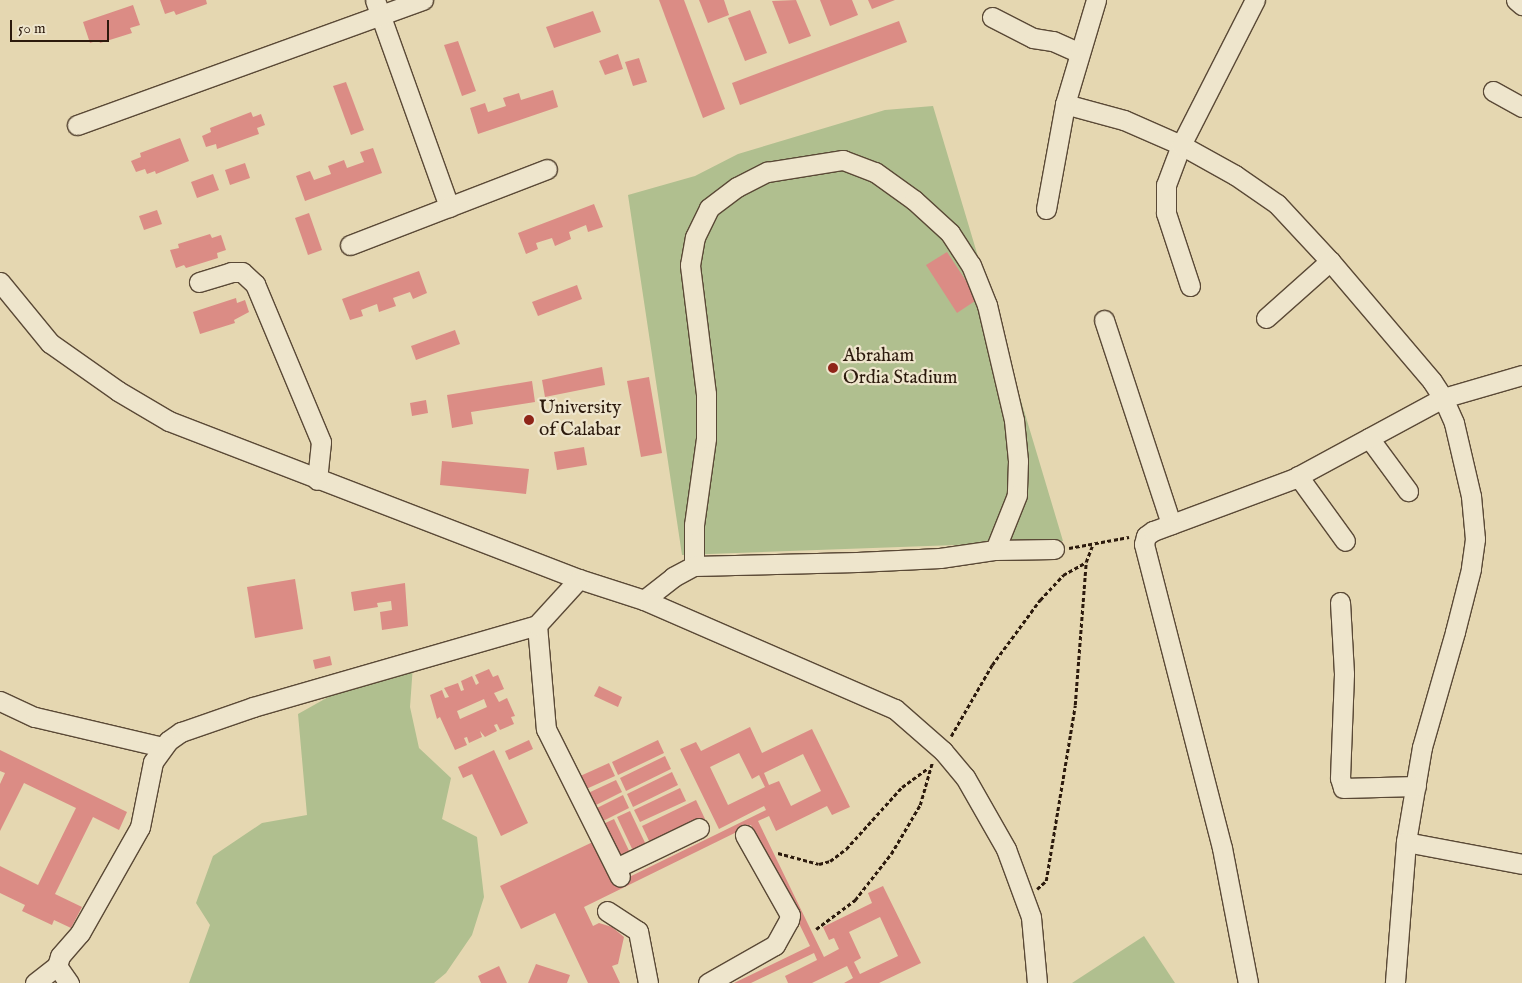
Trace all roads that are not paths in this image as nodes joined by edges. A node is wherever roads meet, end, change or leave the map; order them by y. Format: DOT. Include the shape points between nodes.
graph roads {
  1 [pos="423,0"];
  2 [pos="1096,0"];
  3 [pos="1255,0"];
  4 [pos="1516,0"];
  5 [pos="1522,5"];
  6 [pos="378,8"];
  7 [pos="992,17"];
  8 [pos="1078,52"];
  9 [pos="1493,91"];
  10 [pos="1065,104"];
  11 [pos="1522,107"];
  12 [pos="77,125"];
  13 [pos="1181,145"];
  14 [pos="547,170"];
  15 [pos="449,207"];
  16 [pos="1046,209"];
  17 [pos="350,245"];
  18 [pos="1330,261"];
  19 [pos="0,282"];
  20 [pos="200,282"];
  21 [pos="1190,286"];
  22 [pos="1266,318"];
  23 [pos="1104,320"];
  24 [pos="1522,375"];
  25 [pos="1444,398"];
  26 [pos="1369,438"];
  27 [pos="1298,476"];
  28 [pos="317,480"];
  29 [pos="1408,491"];
  30 [pos="1171,524"];
  31 [pos="1345,541"];
  32 [pos="995,550"];
  33 [pos="1054,550"];
  34 [pos="694,566"];
  35 [pos="579,579"];
  36 [pos="644,600"];
  37 [pos="1340,602"];
  38 [pos="537,625"];
  39 [pos="0,701"];
  40 [pos="163,747"];
  41 [pos="1416,786"];
  42 [pos="699,828"];
  43 [pos="745,835"];
  44 [pos="1406,842"];
  45 [pos="1522,864"];
  46 [pos="608,911"];
  47 [pos="57,966"];
  48 [pos="35,983"];
  49 [pos="69,983"];
  50 [pos="648,983"];
  51 [pos="708,983"];
  52 [pos="1037,983"];
  53 [pos="1248,983"];
  54 [pos="1395,983"];
  1 -- 6 [label="street"];
  2 -- 8 [label="street"];
  3 -- 13 [label="street"];
  4 -- 5 [label="street"];
  6 -- 12 [label="street"];
  6 -- 15 [label="street"];
  7 -- 8 [label="street" via="1033,38 1053,41"];
  8 -- 10 [label="street"];
  9 -- 11 [label="street"];
  10 -- 13 [label="street" via="1124,120"];
  10 -- 16 [label="street"];
  13 -- 18 [label="street" via="1263,193 1288,214"];
  13 -- 21 [label="street" via="1164,198"];
  14 -- 15 [label="street"];
  15 -- 17 [label="street"];
  18 -- 22 [label="street"];
  18 -- 25 [label="street"];
  19 -- 28 [label="street" via="50,343 118,391 169,421"];
  20 -- 28 [label="street" via="231,272 242,272 255,284 322,442"];
  23 -- 30 [label="street"];
  24 -- 25 [label="street"];
  25 -- 26 [label="street"];
  25 -- 41 [label="street" via="1464,462 1475,539 1472,569 1422,747"];
  26 -- 27 [label="street"];
  26 -- 29 [label="street"];
  27 -- 30 [label="street" via="1263,493"];
  27 -- 31 [label="street"];
  28 -- 35 [label="street"];
  30 -- 53 [label="street" via="1152,531 1144,544 1222,848"];
  32 -- 33 [label="street"];
  32 -- 34 [label="street" via="922,559"];
  32 -- 34 [label="street" via="1018,495 1018,461 1014,420 987,305 971,265 950,233 914,200 876,172 843,160 767,172 737,187 709,208 695,237 690,265 706,394"];
  34 -- 36 [label="street" via="673,577"];
  35 -- 36 [label="street"];
  35 -- 38 [label="street"];
  36 -- 52 [label="street" via="902,714 943,751 965,777 1006,849 1031,917"];
  37 -- 41 [label="street" via="1344,674 1340,778 1343,788"];
  38 -- 40 [label="street" via="253,707 181,732"];
  38 -- 42 [label="street" via="546,729 618,872"];
  39 -- 40 [label="street" via="44,720"];
  40 -- 47 [label="street" via="153,762 140,827 80,933 60,956"];
  41 -- 44 [label="street"];
  43 -- 51 [label="street" via="790,915 789,920 775,945"];
  44 -- 45 [label="street"];
  44 -- 54 [label="street"];
  46 -- 50 [label="street" via="638,931"];
  47 -- 48 [label="street"];
  47 -- 49 [label="street"];
}
